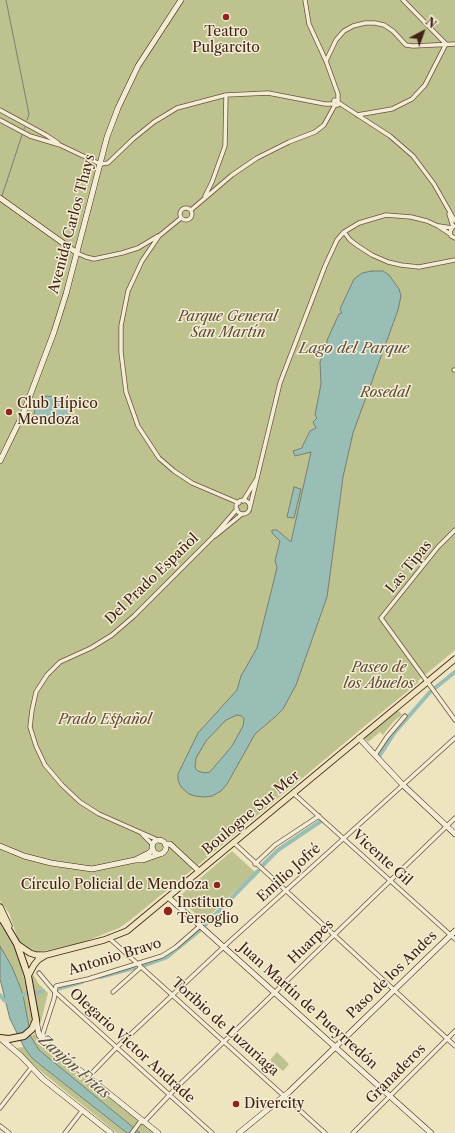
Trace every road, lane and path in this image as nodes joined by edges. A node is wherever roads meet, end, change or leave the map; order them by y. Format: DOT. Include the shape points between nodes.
graph roads {
  1 [pos="181,0"];
  2 [pos="305,0"];
  3 [pos="403,0"];
  4 [pos="446,44"];
  5 [pos="455,44"];
  6 [pos="326,61"];
  7 [pos="226,95"];
  8 [pos="337,103"];
  9 [pos="0,110"];
  10 [pos="357,115"];
  11 [pos="0,120"];
  12 [pos="60,145"];
  13 [pos="100,164"];
  14 [pos="0,198"];
  15 [pos="203,198"];
  16 [pos="448,209"];
  17 [pos="191,210"];
  18 [pos="181,218"];
  19 [pos="455,221"];
  20 [pos="438,226"];
  21 [pos="453,227"];
  22 [pos="344,232"];
  23 [pos="450,234"];
  24 [pos="159,236"];
  25 [pos="455,238"];
  26 [pos="77,253"];
  27 [pos="455,260"];
  28 [pos="0,461"];
  29 [pos="257,479"];
  30 [pos="243,501"];
  31 [pos="239,503"];
  32 [pos="250,507"];
  33 [pos="237,509"];
  34 [pos="242,514"];
  35 [pos="455,530"];
  36 [pos="212,538"];
  37 [pos="455,660"];
  38 [pos="427,682"];
  39 [pos="405,716"];
  40 [pos="455,720"];
  41 [pos="359,738"];
  42 [pos="455,738"];
  43 [pos="375,755"];
  44 [pos="403,784"];
  45 [pos="293,793"];
  46 [pos="319,816"];
  47 [pos="455,818"];
  48 [pos="447,826"];
  49 [pos="140,831"];
  50 [pos="455,834"];
  51 [pos="344,838"];
  52 [pos="160,841"];
  53 [pos="233,842"];
  54 [pos="165,844"];
  55 [pos="0,846"];
  56 [pos="153,847"];
  57 [pos="162,853"];
  58 [pos="183,857"];
  59 [pos="135,860"];
  60 [pos="255,864"];
  61 [pos="199,871"];
  62 [pos="390,880"];
  63 [pos="285,891"];
  64 [pos="168,897"];
  65 [pos="0,907"];
  66 [pos="0,917"];
  67 [pos="200,926"];
  68 [pos="453,933"];
  69 [pos="12,934"];
  70 [pos="334,935"];
  71 [pos="109,938"];
  72 [pos="455,939"];
  73 [pos="17,944"];
  74 [pos="224,947"];
  75 [pos="46,955"];
  76 [pos="138,964"];
  77 [pos="142,967"];
  78 [pos="39,973"];
  79 [pos="28,976"];
  80 [pos="54,990"];
  81 [pos="394,990"];
  82 [pos="113,992"];
  83 [pos="275,992"];
  84 [pos="173,996"];
  85 [pos="36,1020"];
  86 [pos="455,1031"];
  87 [pos="0,1038"];
  88 [pos="42,1039"];
  89 [pos="447,1039"];
  90 [pos="224,1042"];
  91 [pos="455,1046"];
  92 [pos="335,1047"];
  93 [pos="117,1048"];
  94 [pos="31,1068"];
  95 [pos="88,1077"];
  96 [pos="169,1094"];
  97 [pos="284,1096"];
  98 [pos="390,1096"];
  99 [pos="0,1108"];
  100 [pos="82,1111"];
  101 [pos="144,1122"];
  102 [pos="0,1126"];
  103 [pos="133,1131"];
  104 [pos="9,1133"];
  105 [pos="65,1133"];
  106 [pos="111,1133"];
  107 [pos="158,1133"];
  108 [pos="212,1133"];
  109 [pos="239,1133"];
  110 [pos="325,1133"];
  111 [pos="353,1133"];
  112 [pos="431,1133"];
  1 -- 13 [label="street, Avenida Carlos Thays" via="146,51 130,80 107,137"];
  2 -- 6 [label="street" via="309,24"];
  3 -- 4 [label="street"];
  4 -- 5 [label="street"];
  4 -- 6 [label="street" via="406,45 384,25 364,23 344,31 336,40"];
  4 -- 10 [label="street" via="425,85 412,99 392,109"];
  6 -- 8 [label="street" via="338,94"];
  7 -- 8 [label="street" via="268,93 326,104"];
  7 -- 13 [label="street" via="177,108 154,122 108,163"];
  7 -- 15 [label="street" via="225,146 212,182"];
  8 -- 10 [label="street"];
  8 -- 15 [label="street" via="324,125 316,132 257,158"];
  9 -- 12 [label="street"];
  10 -- 16 [label="street" via="390,136 413,156 434,184"];
  11 -- 12 [label="street" via="30,136"];
  12 -- 13 [label="street"];
  13 -- 26 [label="street, Avenida Carlos Thays"];
  14 -- 26 [label="street"];
  15 -- 17 [label="street"];
  16 -- 19 [label="street"];
  16 -- 21 [label="street"];
  17 -- 18 [label="street" via="190,219"];
  17 -- 18 [label="street" via="183,208 180,212"];
  18 -- 24 [label="street"];
  20 -- 21 [label="street"];
  20 -- 22 [label="street" via="411,217 386,215 359,223"];
  20 -- 23 [label="street"];
  21 -- 23 [label="street"];
  22 -- 27 [label="street" via="372,255 401,266 419,267"];
  22 -- 29 [label="street" via="330,251 280,383"];
  23 -- 25 [label="street"];
  24 -- 26 [label="street" via="138,248 94,259"];
  24 -- 31 [label="street" via="142,261 128,291 121,326 126,392 138,426 159,458 174,472 192,483"];
  26 -- 28 [label="street, Avenida Carlos Thays" via="45,357 23,414"];
  29 -- 30 [label="street"];
  29 -- 32 [label="street"];
  30 -- 31 [label="street"];
  30 -- 32 [label="street"];
  31 -- 33 [label="street"];
  32 -- 34 [label="street"];
  33 -- 34 [label="street"];
  33 -- 36 [label="street, Del Prado Español"];
  34 -- 36 [label="street, Del Prado Español"];
  35 -- 38 [label="street, Las Tipas" via="438,547 381,618"];
  36 -- 49 [label="street, Del Prado Español" via="146,605 112,635 60,662 47,675 36,692 33,704 30,727 36,746 49,770 80,802 99,814"];
  37 -- 38 [label="main road, Boulogne Sur Mer"];
  38 -- 40 [label="street"];
  38 -- 41 [label="main road, Boulogne Sur Mer"];
  39 -- 43 [label="street"];
  41 -- 43 [label="street"];
  41 -- 45 [label="main road, Boulogne Sur Mer"];
  42 -- 44 [label="street, Emilio Jofré"];
  43 -- 44 [label="street"];
  44 -- 48 [label="street"];
  44 -- 51 [label="street, Emilio Jofré"];
  45 -- 46 [label="street, Vicente Gil"];
  45 -- 53 [label="main road, Boulogne Sur Mer"];
  46 -- 51 [label="street, Vicente Gil"];
  46 -- 60 [label="street" via="275,845"];
  47 -- 48 [label="street, Huarpes"];
  48 -- 50 [label="street"];
  48 -- 62 [label="street, Huarpes"];
  49 -- 52 [label="street, Del Prado Español"];
  49 -- 56 [label="street, Del Prado Español"];
  51 -- 62 [label="street, Vicente Gil"];
  51 -- 63 [label="street, Emilio Jofré"];
  52 -- 54 [label="street"];
  52 -- 56 [label="street" via="155,842"];
  53 -- 60 [label="street"];
  53 -- 61 [label="main road, Boulogne Sur Mer"];
  54 -- 57 [label="street" via="166,849"];
  54 -- 58 [label="street" via="170,844"];
  55 -- 59 [label="street" via="24,856 72,867 92,869"];
  56 -- 57 [label="street" via="155,853"];
  56 -- 59 [label="street" via="147,854"];
  57 -- 58 [label="street" via="173,851"];
  57 -- 59 [label="street" via="143,860"];
  58 -- 61 [label="street"];
  60 -- 63 [label="street"];
  61 -- 64 [label="main road, Boulogne Sur Mer"];
  62 -- 68 [label="street, Vicente Gil"];
  62 -- 70 [label="street, Huarpes"];
  63 -- 70 [label="street"];
  63 -- 74 [label="street, Emilio Jofré"];
  64 -- 67 [label="street, Juan Martín de Pueyrredón"];
  64 -- 71 [label="main road, Boulogne Sur Mer" via="132,928"];
  65 -- 69 [label="main road"];
  66 -- 69 [label="highway"];
  67 -- 74 [label="street, Juan Martín de Pueyrredón"];
  67 -- 76 [label="street, Antonio Bravo" via="170,952"];
  68 -- 72 [label="street, Vicente Gil"];
  68 -- 81 [label="street, Paso de los Andes"];
  69 -- 73 [label="highway"];
  70 -- 81 [label="street"];
  70 -- 83 [label="street, Huarpes"];
  71 -- 75 [label="main road, Boulogne Sur Mer"];
  71 -- 76 [label="street, Toribio de Luzuriaga"];
  73 -- 75 [label="main road, Boulogne Sur Mer" via="30,953"];
  73 -- 79 [label="highway"];
  74 -- 83 [label="street, Juan Martín de Pueyrredón"];
  74 -- 84 [label="street, Emilio Jofré"];
  75 -- 79 [label="main road, Boulogne Sur Mer" via="38,960"];
  76 -- 77 [label="street, Toribio de Luzuriaga"];
  76 -- 80 [label="street, Antonio Bravo" via="56,986"];
  77 -- 82 [label="street"];
  77 -- 84 [label="street, Toribio de Luzuriaga"];
  78 -- 80 [label="street, Olegario Víctor Andrade"];
  79 -- 85 [label="highway"];
  80 -- 88 [label="street" via="54,999"];
  80 -- 93 [label="street, Olegario Víctor Andrade"];
  81 -- 89 [label="street"];
  81 -- 92 [label="street, Paso de los Andes"];
  83 -- 90 [label="street, Huarpes"];
  83 -- 92 [label="street, Juan Martín de Pueyrredón"];
  84 -- 90 [label="street, Toribio de Luzuriaga"];
  84 -- 93 [label="street, Emilio Jofré"];
  85 -- 87 [label="highway" via="30,1032 25,1035 18,1038"];
  85 -- 88 [label="street" via="37,1030"];
  86 -- 89 [label="street, Granaderos"];
  87 -- 94 [label="street"];
  88 -- 95 [label="street"];
  89 -- 91 [label="street"];
  89 -- 98 [label="street, Granaderos"];
  90 -- 96 [label="street, Huarpes"];
  90 -- 97 [label="street, Toribio de Luzuriaga"];
  92 -- 97 [label="street, Paso de los Andes"];
  92 -- 98 [label="street, Juan Martín de Pueyrredón"];
  93 -- 95 [label="street, Emilio Jofré"];
  93 -- 96 [label="street, Olegario Víctor Andrade"];
  94 -- 99 [label="street"];
  94 -- 100 [label="street"];
  95 -- 101 [label="street"];
  96 -- 101 [label="street, Huarpes"];
  96 -- 108 [label="street, Olegario Víctor Andrade"];
  97 -- 109 [label="street, Paso de los Andes"];
  97 -- 110 [label="street, Toribio de Luzuriaga"];
  98 -- 111 [label="street, Granaderos"];
  98 -- 112 [label="street, Juan Martín de Pueyrredón"];
  100 -- 105 [label="street"];
  100 -- 106 [label="street"];
  101 -- 103 [label="street, Huarpes" via="140,1122"];
  101 -- 107 [label="street"];
  102 -- 104 [label="street"];
}
